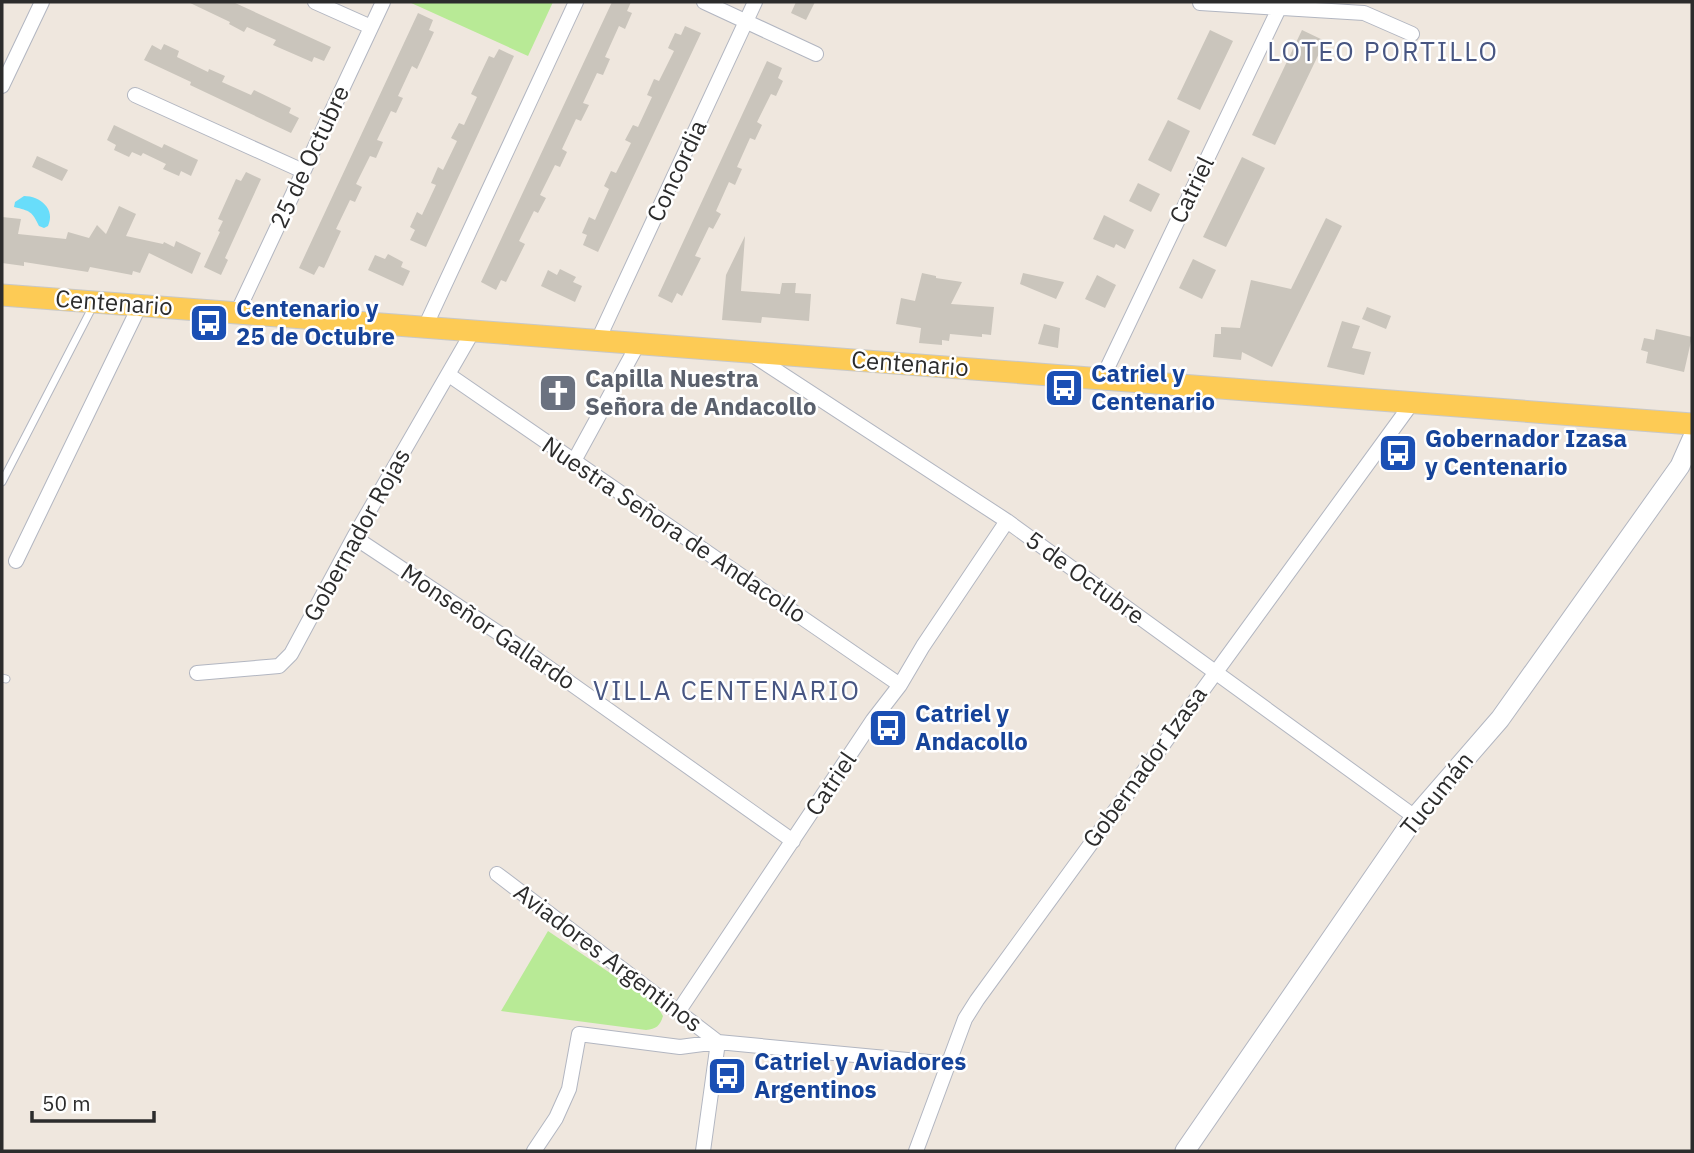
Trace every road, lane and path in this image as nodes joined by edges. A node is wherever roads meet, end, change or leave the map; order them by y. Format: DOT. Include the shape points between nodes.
graph roads {
  1 [pos="42,2"];
  2 [pos="315,2"];
  3 [pos="383,2"];
  4 [pos="576,2"];
  5 [pos="704,2"];
  6 [pos="755,2"];
  7 [pos="1200,3"];
  8 [pos="1281,5"];
  9 [pos="746,22"];
  10 [pos="371,27"];
  11 [pos="1412,34"];
  12 [pos="816,54"];
  13 [pos="2,86"];
  14 [pos="135,95"];
  15 [pos="303,171"];
  16 [pos="2,295"];
  17 [pos="95,302"];
  18 [pos="140,305"];
  19 [pos="237,313"];
  20 [pos="425,327"];
  21 [pos="472,331"];
  22 [pos="598,340"];
  23 [pos="638,344"];
  24 [pos="747,352"];
  25 [pos="449,375"];
  26 [pos="1102,379"];
  27 [pos="1412,403"];
  28 [pos="1692,424"];
  29 [pos="1692,439"];
  30 [pos="574,461"];
  31 [pos="2,482"];
  32 [pos="1007,521"];
  33 [pos="354,537"];
  34 [pos="16,561"];
  35 [pos="1214,672"];
  36 [pos="197,673"];
  37 [pos="900,685"];
  38 [pos="1415,817"];
  39 [pos="793,841"];
  40 [pos="497,874"];
  41 [pos="678,1012"];
  42 [pos="718,1042"];
  43 [pos="950,1064"];
  44 [pos="534,1151"];
  45 [pos="703,1151"];
  46 [pos="916,1151"];
  47 [pos="1185,1151"];
  1 -- 13 [label="street"];
  2 -- 10 [label="street"];
  3 -- 10 [label="street, 25 de Octubre"];
  4 -- 20 [label="street"];
  5 -- 9 [label="street"];
  6 -- 9 [label="street, Concordia"];
  7 -- 8 [label="street"];
  8 -- 11 [label="street" via="1364,13"];
  8 -- 26 [label="street, Catriel"];
  9 -- 12 [label="street"];
  9 -- 22 [label="street, Concordia"];
  10 -- 15 [label="street, 25 de Octubre"];
  14 -- 15 [label="street"];
  15 -- 19 [label="street, 25 de Octubre"];
  16 -- 17 [label="main road, Centenario"];
  17 -- 18 [label="main road, Centenario"];
  17 -- 31 [label="lane"];
  18 -- 19 [label="main road, Centenario"];
  18 -- 34 [label="street"];
  19 -- 20 [label="main road, Centenario"];
  20 -- 21 [label="main road, Centenario"];
  21 -- 22 [label="main road, Centenario"];
  21 -- 25 [label="street, Gobernador Rojas"];
  22 -- 23 [label="main road, Centenario"];
  23 -- 24 [label="main road, Centenario"];
  23 -- 30 [label="street"];
  24 -- 26 [label="main road, Centenario"];
  24 -- 32 [label="street, 5 de Octubre"];
  25 -- 30 [label="street, Nuestra Señora de Andacollo"];
  25 -- 33 [label="street, Gobernador Rojas"];
  26 -- 27 [label="main road, Centenario"];
  27 -- 28 [label="main road, Centenario"];
  27 -- 35 [label="street, Gobernador Izasa"];
  29 -- 38 [label="main road, Tucumán" via="1679,467 1500,719"];
  30 -- 37 [label="street, Nuestra Señora de Andacollo"];
  32 -- 35 [label="street, 5 de Octubre"];
  32 -- 37 [label="street, Catriel"];
  33 -- 36 [label="street, Gobernador Rojas" via="291,654 279,666"];
  33 -- 39 [label="street, Monseñor Gallardo" via="518,646"];
  35 -- 38 [label="street, 5 de Octubre"];
  35 -- 43 [label="street, Gobernador Izasa" via="977,1000 965,1019"];
  37 -- 39 [label="street, Catriel"];
  38 -- 47 [label="main road, Tucumán"];
  39 -- 41 [label="street, Catriel"];
  40 -- 41 [label="street, Aviadores Argentinos"];
  41 -- 42 [label="street, Aviadores Argentinos"];
  42 -- 43 [label="street"];
  42 -- 44 [label="street" via="680,1046 579,1034 569,1089"];
  42 -- 45 [label="street"];
  43 -- 46 [label="street, Gobernador Izasa"];
}
